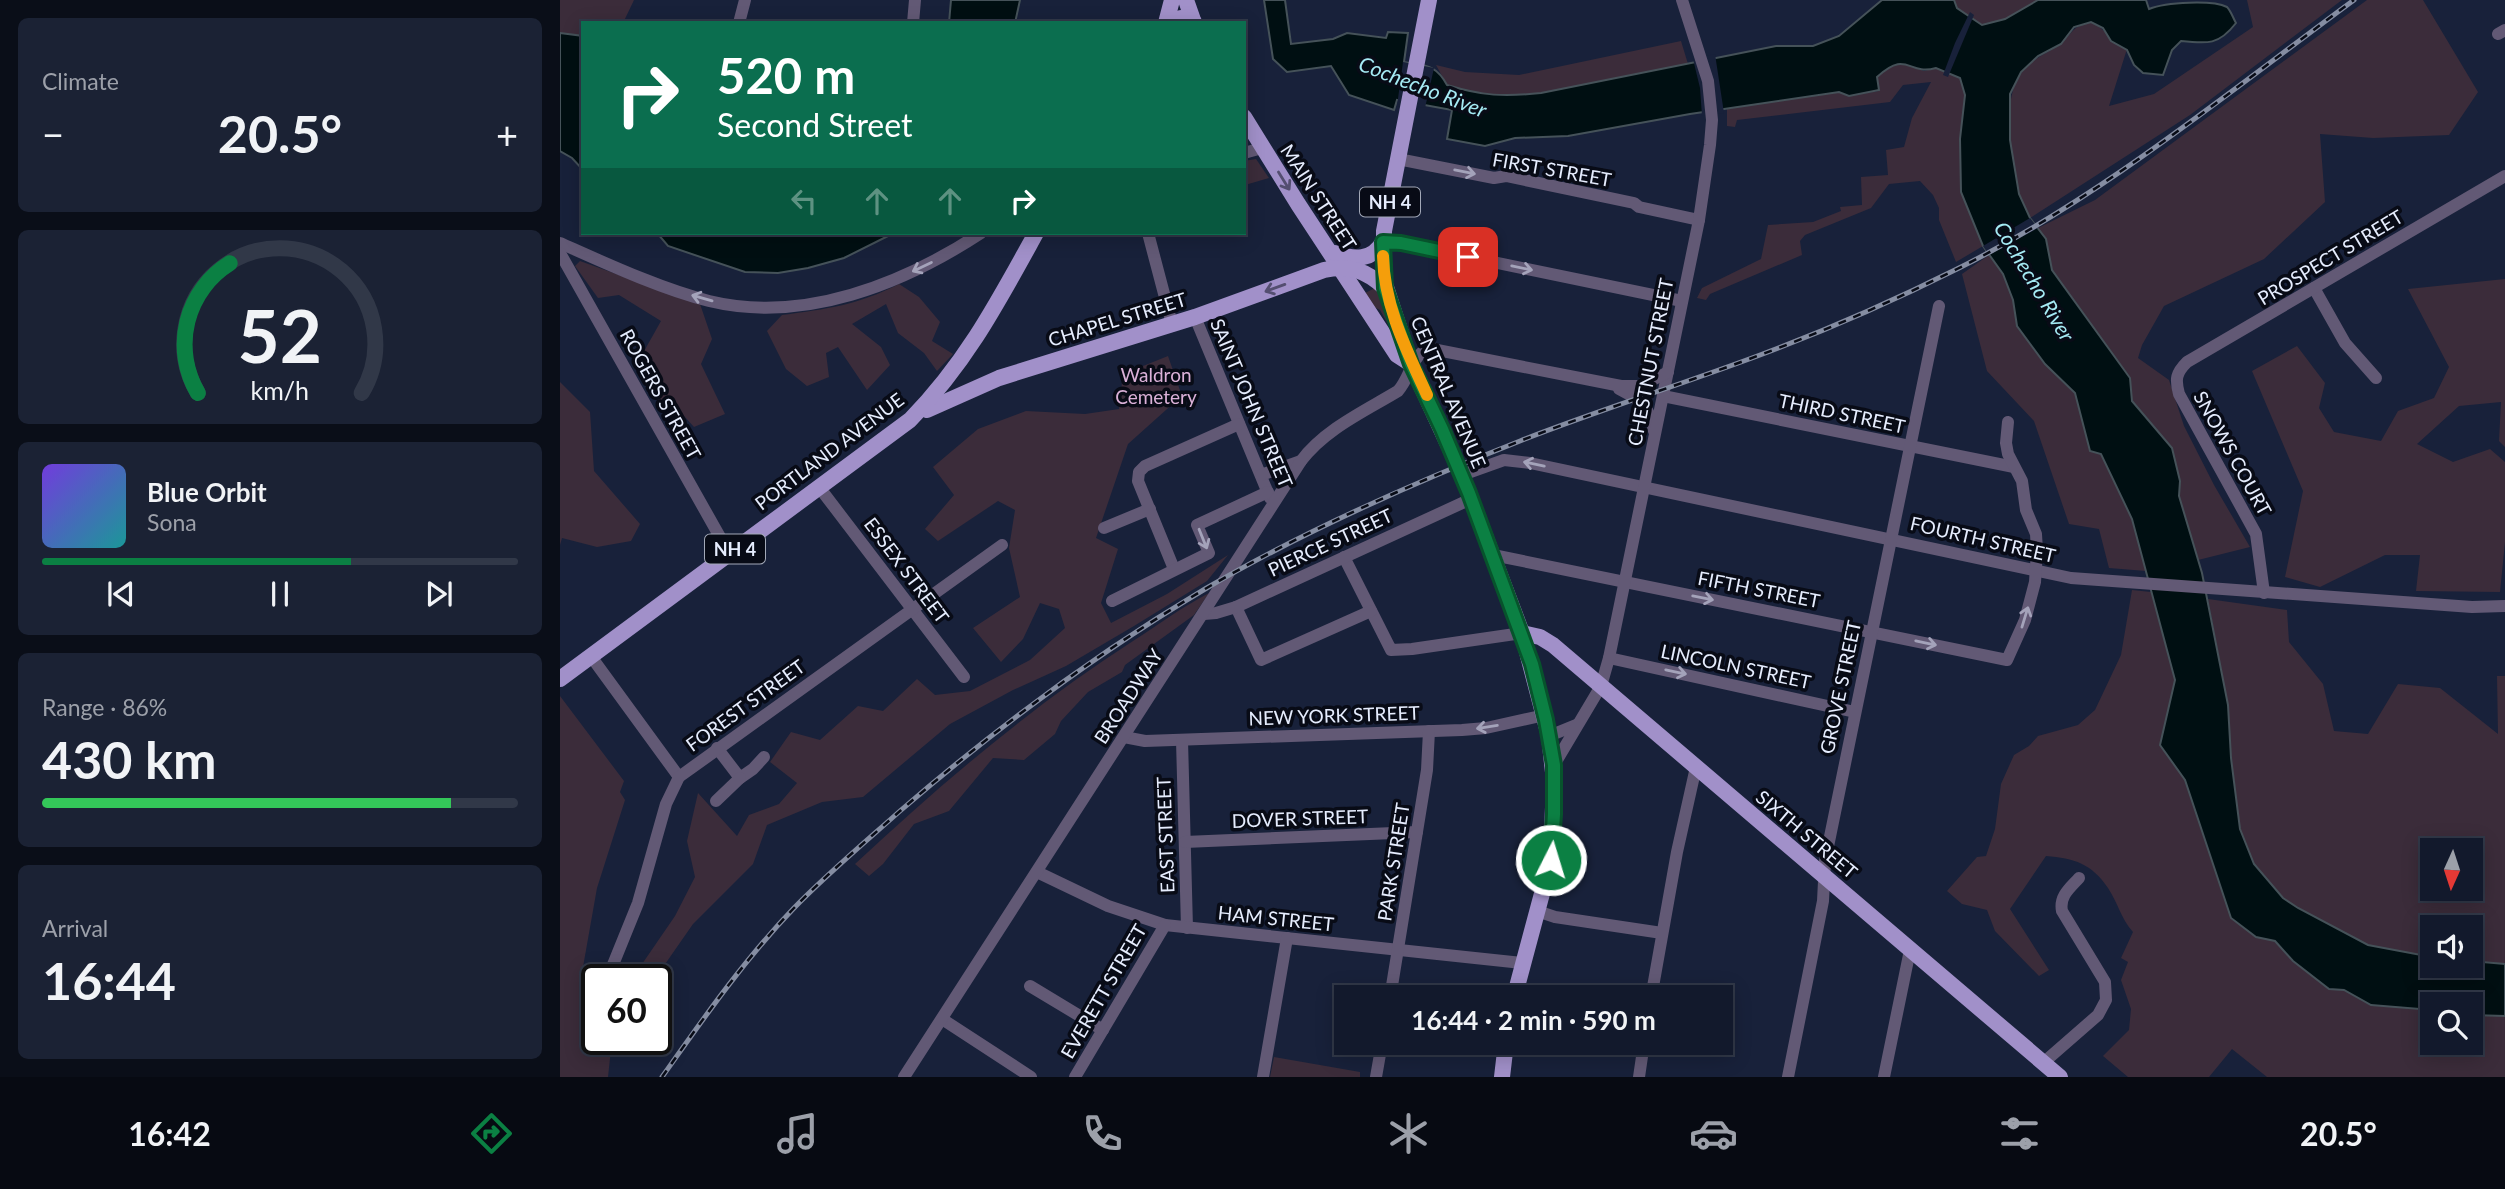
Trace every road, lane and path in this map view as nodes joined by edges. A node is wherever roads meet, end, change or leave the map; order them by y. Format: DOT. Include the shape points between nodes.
graph roads {
  1 [pos="745,0"];
  2 [pos="915,0"];
  3 [pos="1171,0"];
  4 [pos="1186,0"];
  5 [pos="1429,0"];
  6 [pos="1682,0"];
  7 [pos="740,21"];
  8 [pos="912,21"];
  9 [pos="1167,21"];
  10 [pos="1193,21"];
  11 [pos="1246,120"];
  12 [pos="1262,148"];
  13 [pos="1246,152"];
  14 [pos="1398,159"];
  15 [pos="2505,176"];
  16 [pos="1699,220"];
  17 [pos="978,235"];
  18 [pos="1035,235"];
  19 [pos="1149,235"];
  20 [pos="1383,242"];
  21 [pos="560,243"];
  22 [pos="1329,251"];
  23 [pos="560,253"];
  24 [pos="1340,267"];
  25 [pos="1381,284"];
  26 [pos="2314,288"];
  27 [pos="1358,295"];
  28 [pos="1682,301"];
  29 [pos="1939,306"];
  30 [pos="1195,317"];
  31 [pos="1172,324"];
  32 [pos="1411,364"];
  33 [pos="959,365"];
  34 [pos="1668,372"];
  35 [pos="2177,373"];
  36 [pos="2376,378"];
  37 [pos="1613,385"];
  38 [pos="975,387"];
  39 [pos="1663,396"];
  40 [pos="910,419"];
  41 [pos="2008,422"];
  42 [pos="1239,424"];
  43 [pos="1655,436"];
  44 [pos="1909,447"];
  45 [pos="1301,461"];
  46 [pos="2014,467"];
  47 [pos="1261,475"];
  48 [pos="1462,475"];
  49 [pos="819,487"];
  50 [pos="1644,487"];
  51 [pos="1270,499"];
  52 [pos="1471,499"];
  53 [pos="1150,509"];
  54 [pos="1104,528"];
  55 [pos="1890,538"];
  56 [pos="1002,545"];
  57 [pos="729,553"];
  58 [pos="1493,555"];
  59 [pos="1344,557"];
  60 [pos="1174,569"];
  61 [pos="2036,571"];
  62 [pos="1631,583"];
  63 [pos="2264,593"];
  64 [pos="1112,601"];
  65 [pos="2505,606"];
  66 [pos="1236,607"];
  67 [pos="913,608"];
  68 [pos="1371,611"];
  69 [pos="1203,614"];
  70 [pos="1871,632"];
  71 [pos="1522,633"];
  72 [pos="590,655"];
  73 [pos="1609,658"];
  74 [pos="964,677"];
  75 [pos="560,679"];
  76 [pos="1601,686"];
  77 [pos="1855,712"];
  78 [pos="1545,715"];
  79 [pos="1576,725"];
  80 [pos="1429,731"];
  81 [pos="1549,736"];
  82 [pos="1125,737"];
  83 [pos="1182,740"];
  84 [pos="717,748"];
  85 [pos="764,757"];
  86 [pos="1554,765"];
  87 [pos="1696,767"];
  88 [pos="679,776"];
  89 [pos="740,778"];
  90 [pos="716,802"];
  91 [pos="1417,832"];
  92 [pos="1185,842"];
  93 [pos="1037,873"];
  94 [pos="1825,876"];
  95 [pos="2079,878"];
  96 [pos="1537,911"];
  97 [pos="1164,925"];
  98 [pos="1187,928"];
  99 [pos="1662,933"];
  100 [pos="1287,938"];
  101 [pos="1398,950"];
  102 [pos="1910,950"];
  103 [pos="1522,963"];
  104 [pos="613,964"];
  105 [pos="1392,985"];
  106 [pos="1517,985"];
  107 [pos="1653,985"];
  108 [pos="1030,986"];
  109 [pos="942,1019"];
  110 [pos="1103,1030"];
  111 [pos="1380,1055"];
  112 [pos="1505,1055"];
  113 [pos="1642,1055"];
  114 [pos="2043,1063"];
  115 [pos="904,1077"];
  116 [pos="1031,1077"];
  117 [pos="1075,1077"];
  118 [pos="1263,1077"];
  119 [pos="1376,1077"];
  120 [pos="1502,1077"];
  121 [pos="1639,1077"];
  122 [pos="1788,1077"];
  123 [pos="1884,1077"];
  124 [pos="2060,1077"];
  1 -- 7 [label="street"];
  2 -- 8 [label="street"];
  3 -- 9 [label="main road"];
  4 -- 10 [label="main road"];
  5 -- 14 [label="main road, CENTRAL AVENUE / NH 4"];
  6 -- 16 [label="street, CHESTNUT STREET" via="1708,81 1712,120"];
  11 -- 12 [label="main road, MAIN STREET"];
  12 -- 13 [label="street"];
  12 -- 22 [label="main road, MAIN STREET, one-way"];
  14 -- 16 [label="street, FIRST STREET, one-way" via="1494,178 1506,176"];
  14 -- 20 [label="main road, CENTRAL AVENUE / NH 4"];
  15 -- 26 [label="street, PROSPECT STREET"];
  16 -- 28 [label="street, CHESTNUT STREET"];
  17 -- 21 [label="street, one-way" via="869,290 817,302 759,307 699,298"];
  18 -- 33 [label="main road, PORTLAND AVENUE"];
  19 -- 31 [label="street"];
  20 -- 22 [label="main road" via="1378,251 1362,258"];
  20 -- 25 [label="main road, CENTRAL AVENUE / NH 4"];
  20 -- 28 [label="street, one-way"];
  22 -- 24 [label="main road, MAIN STREET"];
  23 -- 57 [label="street, ROGERS STREET"];
  24 -- 25 [label="main road" via="1370,274"];
  24 -- 27 [label="main road, MAIN STREET"];
  24 -- 30 [label="main road, CHAPEL STREET, one-way"];
  25 -- 27 [label="main road" via="1362,288"];
  25 -- 32 [label="main road, CENTRAL AVENUE / NH 4"];
  26 -- 35 [label="street, PROSPECT STREET" via="2187,362"];
  26 -- 36 [label="street" via="2345,343"];
  27 -- 32 [label="main road, MAIN STREET" via="1397,355"];
  28 -- 34 [label="street, CHESTNUT STREET"];
  29 -- 44 [label="street, GROVE STREET"];
  30 -- 31 [label="main road, CHAPEL STREET / NH 4"];
  30 -- 42 [label="street, SAINT JOHN STREET"];
  31 -- 38 [label="main road, CHAPEL STREET / NH 4"];
  32 -- 37 [label="street" via="1427,348"];
  32 -- 45 [label="street, BROADWAY" via="1398,391 1325,436"];
  32 -- 48 [label="main road, CENTRAL AVENUE"];
  33 -- 38 [label="main road"];
  33 -- 40 [label="main road, PORTLAND AVENUE"];
  34 -- 37 [label="street" via="1641,386"];
  34 -- 39 [label="street, CHESTNUT STREET"];
  35 -- 63 [label="street, SNOWS COURT" via="2179,394 2256,534"];
  37 -- 43 [label="street" via="1643,402"];
  38 -- 40 [label="main road, CHAPEL STREET / NH 4"];
  39 -- 43 [label="street, CHESTNUT STREET"];
  39 -- 44 [label="street, THIRD STREET"];
  40 -- 49 [label="main road, PORTLAND AVENUE / NH 4"];
  41 -- 46 [label="street" via="2006,443"];
  42 -- 47 [label="street, SAINT JOHN STREET"];
  42 -- 53 [label="street" via="1142,469 1138,481"];
  43 -- 50 [label="street, CHESTNUT STREET"];
  44 -- 46 [label="street, THIRD STREET"];
  44 -- 55 [label="street, GROVE STREET"];
  45 -- 47 [label="street"];
  45 -- 51 [label="street, BROADWAY"];
  46 -- 61 [label="street" via="2036,534"];
  47 -- 51 [label="street, SAINT JOHN STREET"];
  50 -- 48 [label="street, FOURTH STREET, one-way" via="1504,460"];
  48 -- 52 [label="main road, CENTRAL AVENUE"];
  49 -- 57 [label="main road, PORTLAND AVENUE / NH 4"];
  49 -- 67 [label="street, ESSEX STREET"];
  50 -- 55 [label="street, FOURTH STREET"];
  50 -- 62 [label="street, CHESTNUT STREET"];
  51 -- 60 [label="street, one-way" via="1198,525 1209,553"];
  51 -- 69 [label="street, BROADWAY"];
  52 -- 58 [label="main road, CENTRAL AVENUE"];
  52 -- 59 [label="street, PIERCE STREET"];
  53 -- 54 [label="street"];
  53 -- 60 [label="street"];
  55 -- 61 [label="street, FOURTH STREET"];
  55 -- 70 [label="street, GROVE STREET"];
  56 -- 67 [label="street, FOREST STREET"];
  57 -- 72 [label="main road, PORTLAND AVENUE / NH 4"];
  58 -- 62 [label="street, FIFTH STREET"];
  58 -- 71 [label="main road, CENTRAL AVENUE"];
  59 -- 66 [label="street, PIERCE STREET"];
  59 -- 68 [label="street"];
  60 -- 64 [label="street"];
  61 -- 63 [label="street, FOURTH STREET" via="2086,580"];
  70 -- 61 [label="street, FIFTH STREET, one-way" via="2007,660 2025,620"];
  62 -- 70 [label="street, FIFTH STREET, one-way"];
  62 -- 73 [label="street, CHESTNUT STREET"];
  63 -- 65 [label="street, FOURTH STREET"];
  66 -- 68 [label="street" via="1261,660"];
  66 -- 69 [label="street, PIERCE STREET"];
  67 -- 74 [label="street, ESSEX STREET"];
  67 -- 84 [label="street, FOREST STREET"];
  68 -- 71 [label="street" via="1395,651"];
  69 -- 82 [label="street, BROADWAY"];
  70 -- 77 [label="street, GROVE STREET"];
  71 -- 76 [label="main road, SIXTH STREET" via="1553,645"];
  71 -- 78 [label="main road, CENTRAL AVENUE"];
  72 -- 75 [label="main road, PORTLAND AVENUE / NH 4"];
  72 -- 88 [label="street"];
  73 -- 76 [label="street, CHESTNUT STREET"];
  73 -- 77 [label="street, LINCOLN STREET, one-way"];
  76 -- 79 [label="street, CHESTNUT STREET"];
  76 -- 87 [label="main road, SIXTH STREET"];
  77 -- 94 [label="street, GROVE STREET"];
  78 -- 80 [label="street, NEW YORK STREET, one-way" via="1486,728"];
  78 -- 81 [label="main road, CENTRAL AVENUE"];
  79 -- 81 [label="street"];
  79 -- 86 [label="street, CHESTNUT STREET"];
  80 -- 83 [label="street, NEW YORK STREET"];
  80 -- 91 [label="street, PARK STREET"];
  81 -- 86 [label="main road, CENTRAL AVENUE"];
  82 -- 83 [label="street, NEW YORK STREET"];
  82 -- 93 [label="street, BROADWAY"];
  83 -- 92 [label="street, EAST STREET"];
  84 -- 88 [label="street, FOREST STREET"];
  84 -- 89 [label="street"];
  85 -- 89 [label="street"];
  86 -- 96 [label="main road, CENTRAL AVENUE" via="1551,860"];
  87 -- 94 [label="main road, SIXTH STREET"];
  87 -- 99 [label="street"];
  88 -- 104 [label="street, FOREST STREET"];
  89 -- 90 [label="street"];
  91 -- 92 [label="street, DOVER STREET"];
  91 -- 101 [label="street, PARK STREET"];
  92 -- 98 [label="street, EAST STREET"];
  93 -- 97 [label="street, HAM STREET" via="1108,906"];
  93 -- 109 [label="street, BROADWAY"];
  94 -- 102 [label="main road, SIXTH STREET"];
  94 -- 122 [label="street, GROVE STREET"];
  95 -- 114 [label="street" via="2066,891 2062,911 2105,982 2106,999 2098,1015"];
  96 -- 99 [label="street"];
  96 -- 103 [label="main road, CENTRAL AVENUE"];
  97 -- 98 [label="street, HAM STREET"];
  97 -- 110 [label="street, EVERETT STREET"];
  98 -- 100 [label="street, HAM STREET"];
  99 -- 107 [label="street"];
  100 -- 101 [label="street, HAM STREET"];
  100 -- 118 [label="street"];
  101 -- 103 [label="street, HAM STREET"];
  101 -- 105 [label="street, PARK STREET"];
  102 -- 114 [label="main road, SIXTH STREET"];
  102 -- 123 [label="street"];
  103 -- 106 [label="main road, CENTRAL AVENUE"];
  108 -- 110 [label="street"];
  109 -- 115 [label="street, BROADWAY"];
  109 -- 116 [label="street"];
  110 -- 117 [label="street, EVERETT STREET"];
  111 -- 119 [label="street"];
  112 -- 120 [label="main road"];
  113 -- 121 [label="street"];
  114 -- 124 [label="main road, SIXTH STREET"];
}
